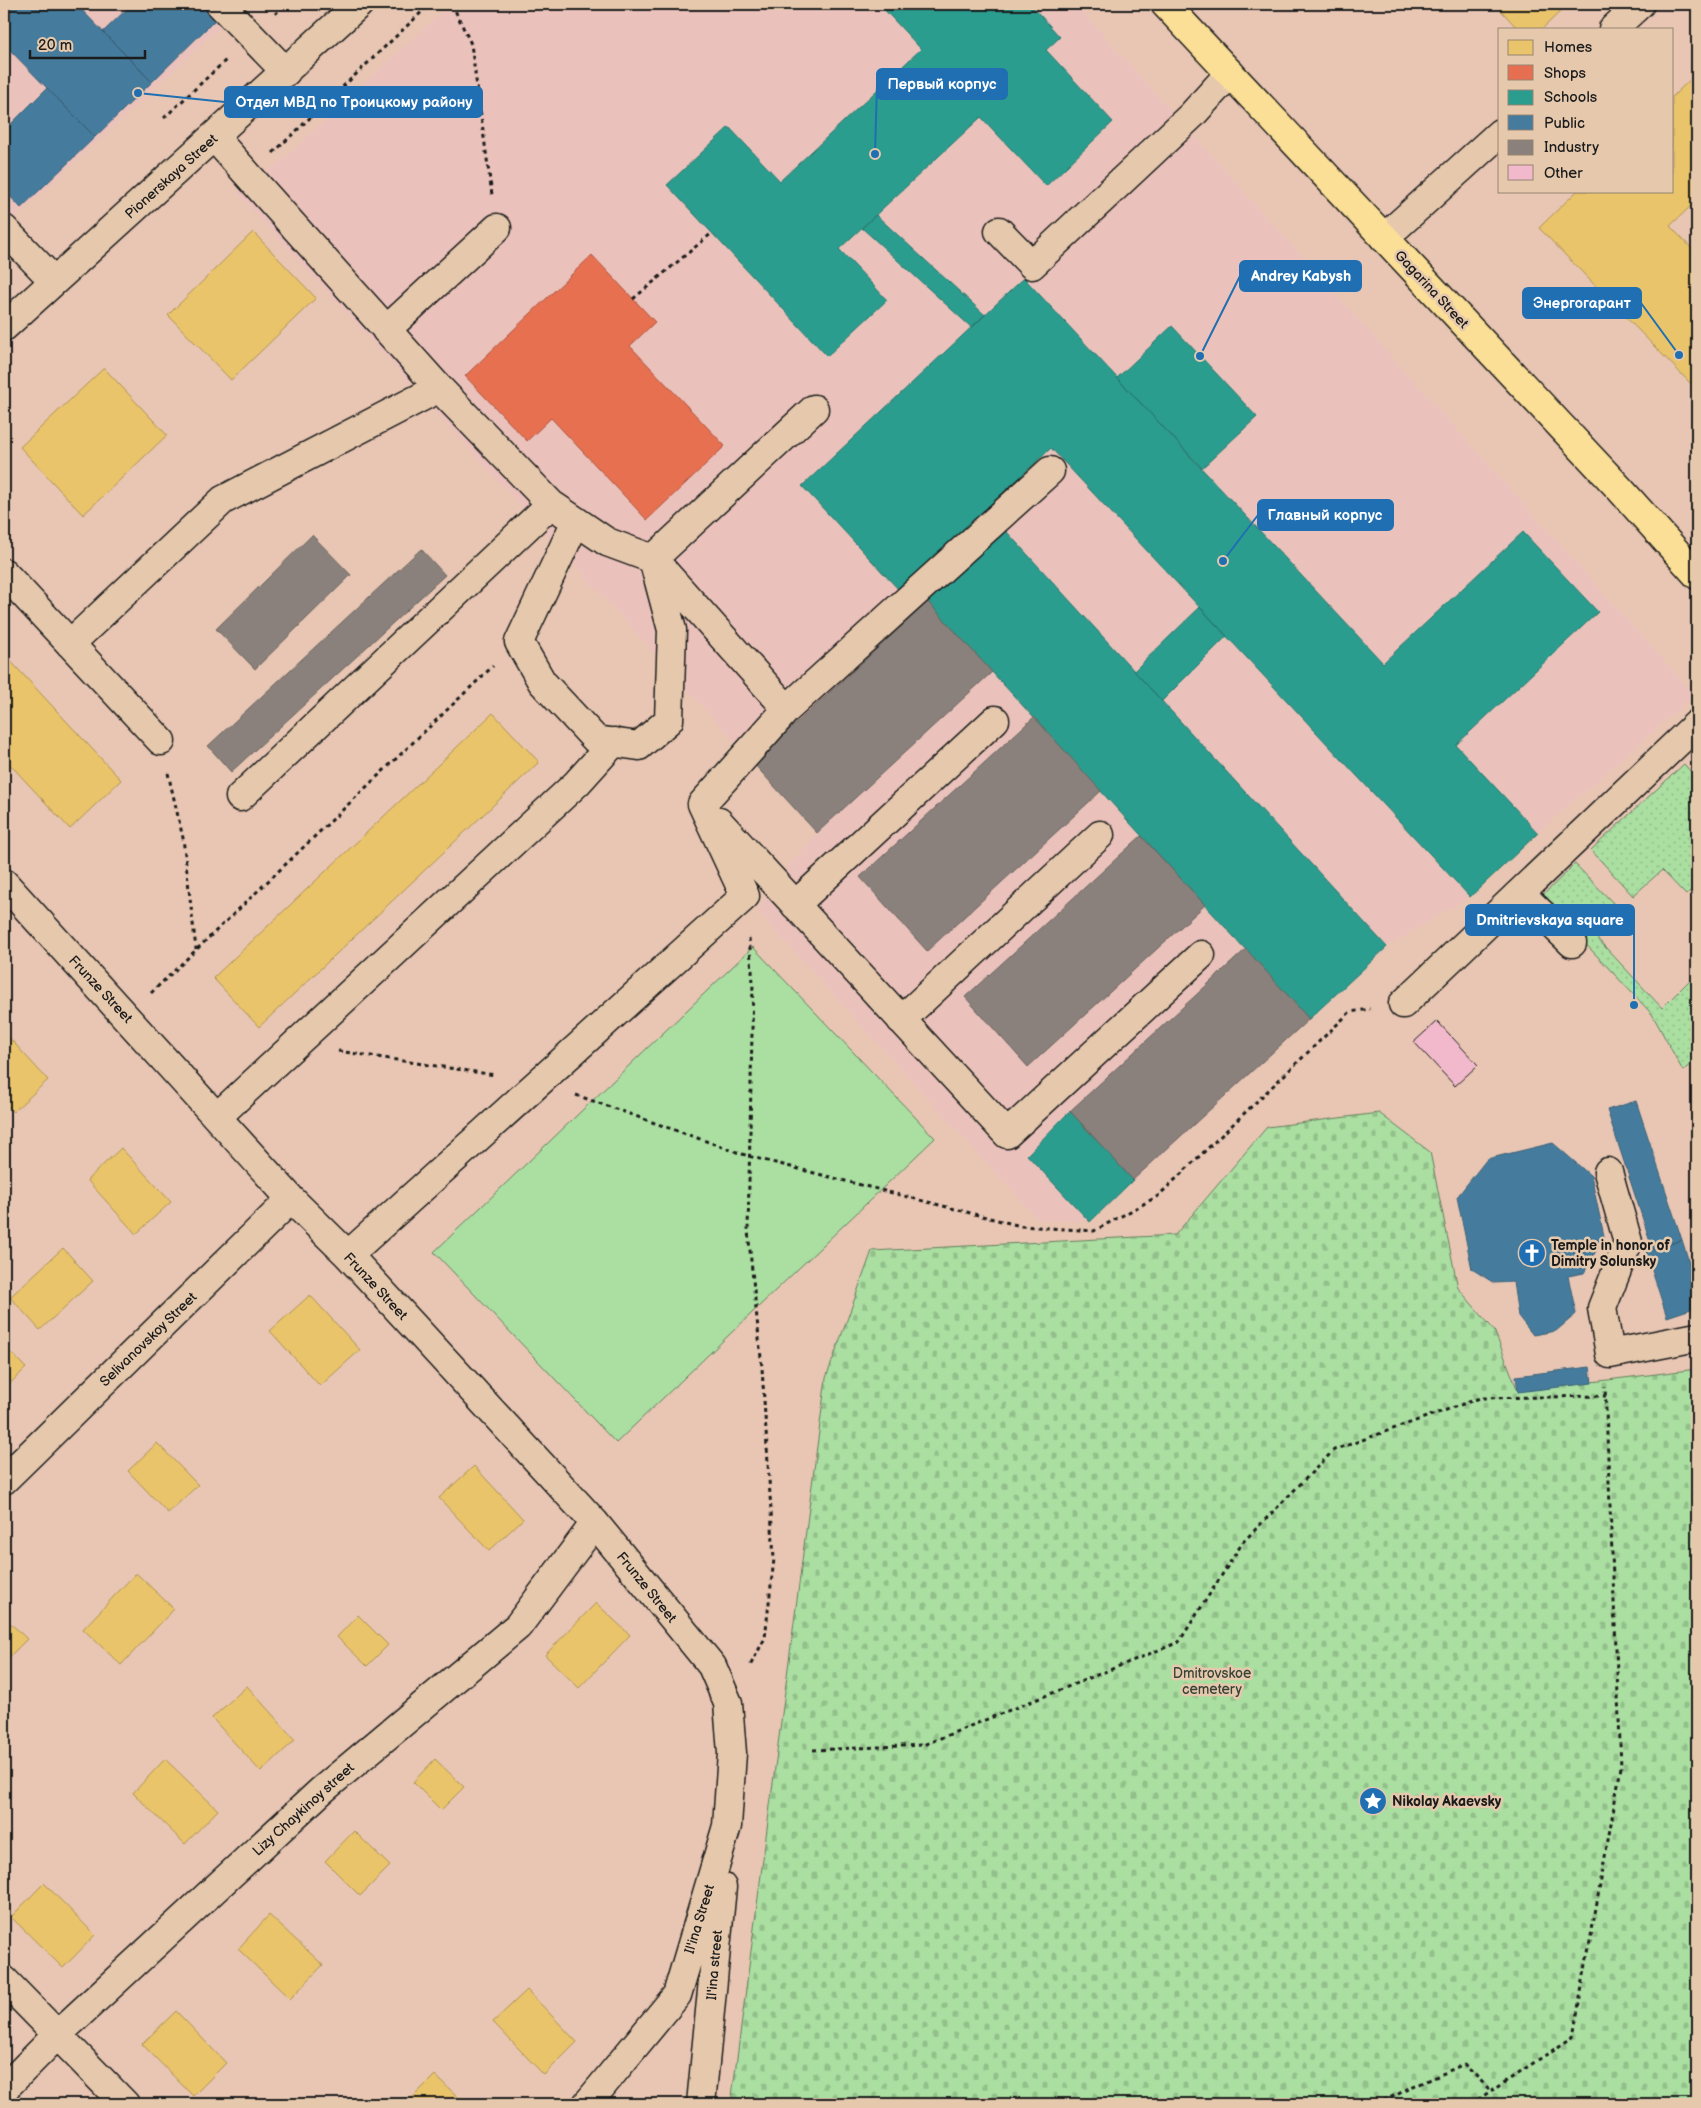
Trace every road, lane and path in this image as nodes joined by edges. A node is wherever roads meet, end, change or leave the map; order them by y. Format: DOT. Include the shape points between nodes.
graph roads {
  1 [pos="220,4"];
  2 [pos="359,4"];
  3 [pos="430,4"];
  4 [pos="452,4"];
  5 [pos="1165,4"];
  6 [pos="1640,4"];
  7 [pos="1614,28"];
  8 [pos="286,72"];
  9 [pos="1230,73"];
  10 [pos="1498,136"];
  11 [pos="214,137"];
  12 [pos="249,175"];
  13 [pos="497,228"];
  14 [pos="4,229"];
  15 [pos="999,231"];
  16 [pos="712,233"];
  17 [pos="1384,238"];
  18 [pos="54,281"];
  19 [pos="633,299"];
  20 [pos="4,327"];
  21 [pos="386,330"];
  22 [pos="439,388"];
  23 [pos="814,409"];
  24 [pos="1050,471"];
  25 [pos="552,504"];
  26 [pos="576,521"];
  27 [pos="653,559"];
  28 [pos="4,573"];
  29 [pos="1697,575"];
  30 [pos="519,642"];
  31 [pos="70,644"];
  32 [pos="787,709"];
  33 [pos="994,720"];
  34 [pos="1697,724"];
  35 [pos="161,741"];
  36 [pos="614,742"];
  37 [pos="240,797"];
  38 [pos="702,804"];
  39 [pos="1100,835"];
  40 [pos="4,884"];
  41 [pos="1520,893"];
  42 [pos="745,896"];
  43 [pos="796,905"];
  44 [pos="1572,943"];
  45 [pos="196,950"];
  46 [pos="1201,955"];
  47 [pos="1403,1004"];
  48 [pos="127,1016"];
  49 [pos="901,1020"];
  50 [pos="297,1045"];
  51 [pos="539,1082"];
  52 [pos="218,1116"];
  53 [pos="748,1156"];
  54 [pos="1608,1172"];
  55 [pos="291,1199"];
  56 [pos="348,1255"];
  57 [pos="1697,1336"];
  58 [pos="1605,1381"];
  59 [pos="1606,1396"];
  60 [pos="4,1480"];
  61 [pos="595,1523"];
  62 [pos="724,1694"];
  63 [pos="813,1750"];
  64 [pos="727,1826"];
  65 [pos="4,1980"];
  66 [pos="58,2034"];
  67 [pos="4,2089"];
  68 [pos="1491,2091"];
  69 [pos="125,2104"];
  70 [pos="588,2104"];
  71 [pos="701,2104"];
  72 [pos="1376,2104"];
  73 [pos="1471,2104"];
  1 -- 8 [label="street"];
  2 -- 8 [label="street, Pionerskaya Street"];
  3 -- 12 [label="path"];
  4 -- 13 [label="path" via="471,44"];
  5 -- 9 [label="main road, Gagarina Street"];
  6 -- 7 [label="street"];
  8 -- 11 [label="street, Pionerskaya Street"];
  9 -- 15 [label="street" via="1192,115 1032,265"];
  9 -- 17 [label="main road, Gagarina Street"];
  10 -- 17 [label="street"];
  11 -- 12 [label="street"];
  11 -- 18 [label="street, Pionerskaya Street"];
  12 -- 21 [label="street"];
  13 -- 21 [label="street"];
  14 -- 18 [label="street"];
  16 -- 19 [label="path"];
  17 -- 29 [label="main road, Gagarina Street"];
  18 -- 20 [label="street, Pionerskaya Street"];
  21 -- 22 [label="street"];
  22 -- 25 [label="street"];
  22 -- 31 [label="street" via="223,500"];
  23 -- 27 [label="street"];
  24 -- 32 [label="street"];
  25 -- 26 [label="street"];
  25 -- 37 [label="street"];
  26 -- 27 [label="street" via="607,542"];
  26 -- 30 [label="street"];
  27 -- 32 [label="street"];
  27 -- 36 [label="street" via="672,630 669,720 640,746"];
  28 -- 31 [label="street"];
  30 -- 36 [label="street" via="542,682 596,740"];
  30 -- 45 [label="path"];
  31 -- 35 [label="street"];
  32 -- 38 [label="street"];
  33 -- 43 [label="street"];
  34 -- 41 [label="street"];
  35 -- 45 [label="path" via="183,838"];
  36 -- 50 [label="street" via="577,783"];
  38 -- 42 [label="street"];
  38 -- 43 [label="street"];
  39 -- 49 [label="street"];
  40 -- 48 [label="street, Frunze Street"];
  41 -- 44 [label="street"];
  41 -- 47 [label="street"];
  42 -- 51 [label="street"];
  42 -- 53 [label="path" via="754,982"];
  43 -- 49 [label="street"];
  45 -- 48 [label="path"];
  46 -- 49 [label="street" via="1007,1134"];
  47 -- 53 [label="path" via="1350,1012 1158,1196 1094,1230 1021,1226"];
  48 -- 52 [label="street, Frunze Street"];
  50 -- 51 [label="path"];
  50 -- 52 [label="street"];
  51 -- 53 [label="path"];
  51 -- 56 [label="street"];
  52 -- 55 [label="street, Frunze Street"];
  53 -- 62 [label="path" via="748,1231 762,1368 774,1559 765,1638 748,1669"];
  54 -- 57 [label="street" via="1628,1242 1602,1308 1610,1354"];
  55 -- 56 [label="street, Frunze Street"];
  55 -- 60 [label="street, Selivanovskoy Street"];
  56 -- 61 [label="street, Frunze Street"];
  58 -- 59 [label="path"];
  59 -- 63 [label="path" via="1480,1398 1334,1450 1243,1542 1179,1642 924,1745"];
  59 -- 68 [label="path" via="1621,1767 1573,2037"];
  61 -- 62 [label="street, Frunze Street" via="712,1666"];
  61 -- 66 [label="street, Lizy Chaykinoy street" via="518,1626 321,1791"];
  62 -- 64 [label="street, Il'ina Street" via="732,1753"];
  64 -- 70 [label="street, Il'ina Street" via="677,1995"];
  64 -- 71 [label="street, Il'ina street"];
  65 -- 66 [label="street"];
  66 -- 67 [label="street, Lizy Chaykinoy street"];
  66 -- 69 [label="street"];
  68 -- 72 [label="path" via="1464,2064"];
  68 -- 73 [label="path"];
}
